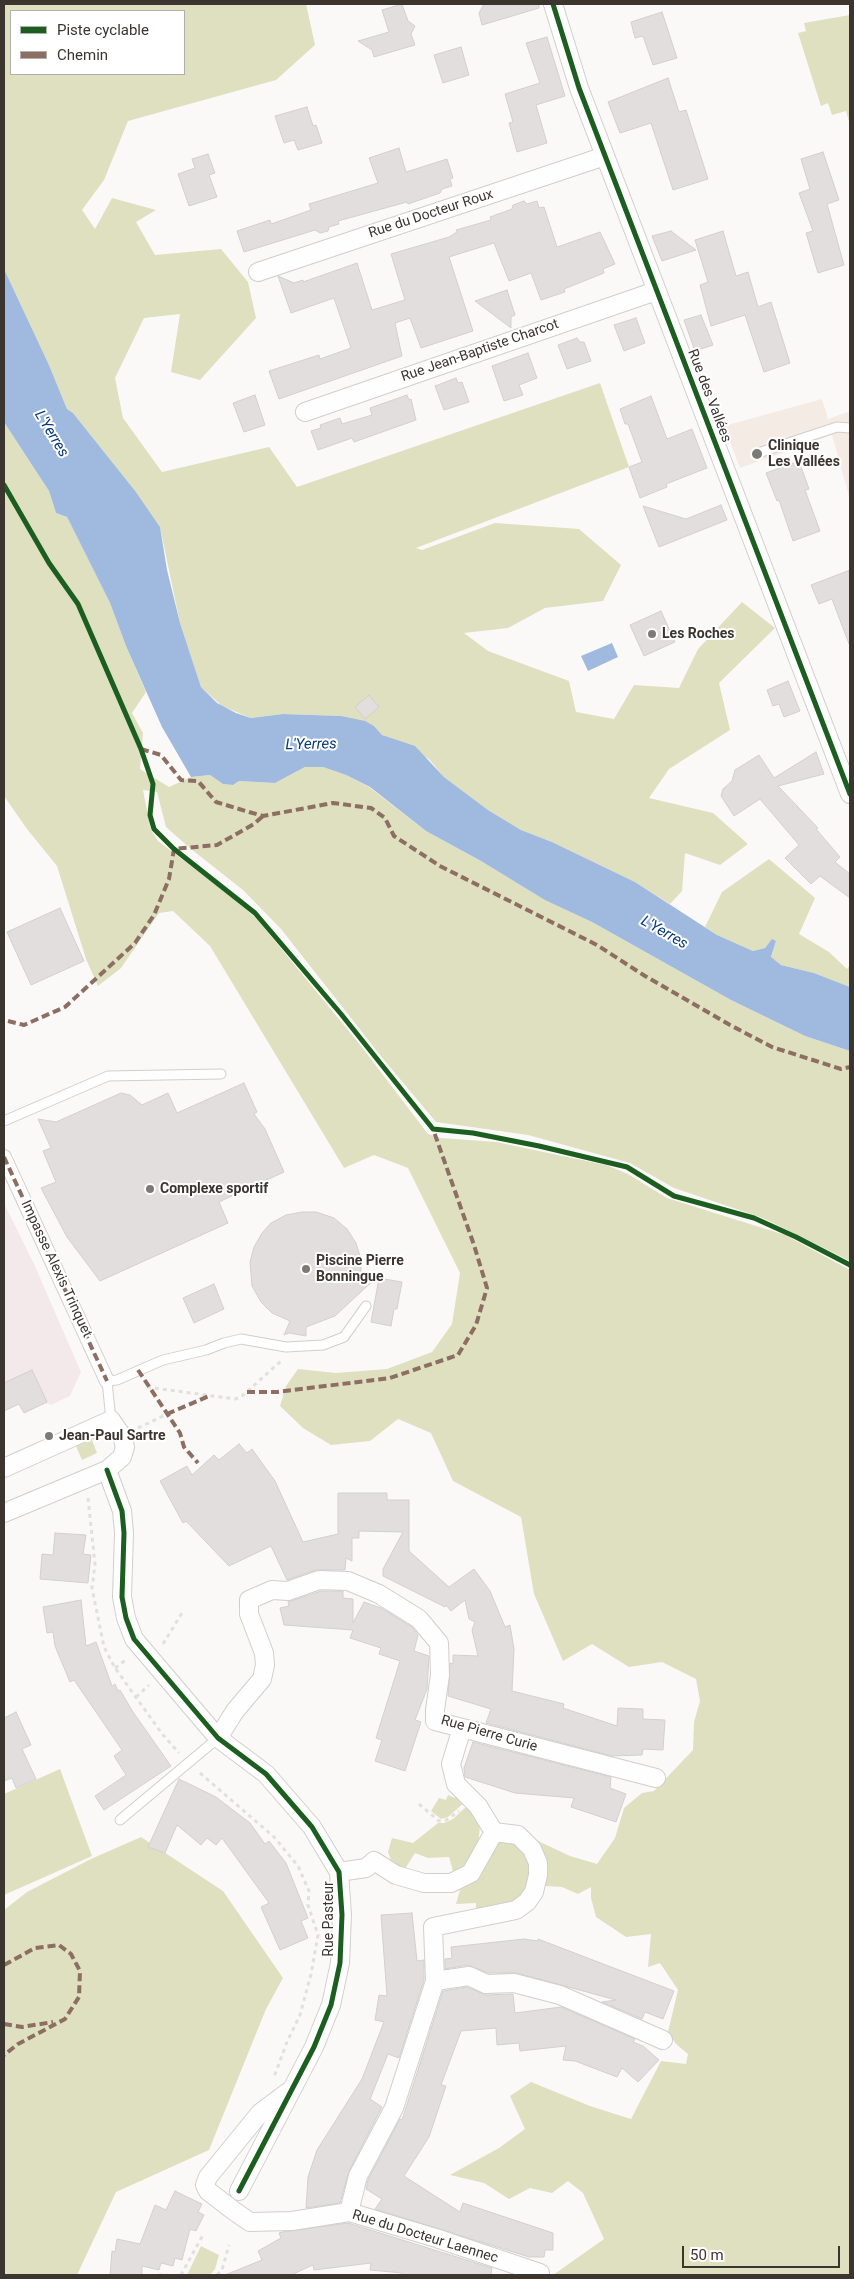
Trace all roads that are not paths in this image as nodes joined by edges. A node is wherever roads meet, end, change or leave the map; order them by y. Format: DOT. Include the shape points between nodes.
graph roads {
  1 [pos="553,4"];
  2 [pos="605,156"];
  3 [pos="258,272"];
  4 [pos="656,291"];
  5 [pos="305,412"];
  6 [pos="850,428"];
  7 [pos="758,452"];
  8 [pos="850,794"];
  9 [pos="222,1074"];
  10 [pos="4,1120"];
  11 [pos="4,1157"];
  12 [pos="366,1306"];
  13 [pos="108,1381"];
  14 [pos="111,1420"];
  15 [pos="4,1468"];
  16 [pos="107,1470"];
  17 [pos="4,1513"];
  18 [pos="462,1728"];
  19 [pos="218,1738"];
  20 [pos="656,1778"];
  21 [pos="120,1820"];
  22 [pos="494,1832"];
  23 [pos="339,1872"];
  24 [pos="435,1981"];
  25 [pos="663,2040"];
  26 [pos="291,2090"];
  27 [pos="239,2191"];
  28 [pos="349,2212"];
  29 [pos="540,2272"];
  1 -- 2 [label="street, Rue des Vallées" via="578,88"];
  2 -- 3 [label="street, Rue du Docteur Roux"];
  2 -- 4 [label="street, Rue des Vallées"];
  4 -- 5 [label="street, Rue Jean-Baptiste Charcot"];
  4 -- 8 [label="street, Rue des Vallées"];
  6 -- 7 [label="lane" via="837,427"];
  9 -- 10 [label="lane" via="108,1076"];
  11 -- 13 [label="street, Impasse Alexis Trinquet"];
  12 -- 13 [label="lane" via="344,1338 324,1345 286,1347 241,1339 162,1360"];
  13 -- 14 [label="lane"];
  14 -- 15 [label="street"];
  14 -- 16 [label="street" via="125,1447 122,1457"];
  16 -- 17 [label="street"];
  16 -- 19 [label="street, Rue Pasteur" via="122,1511 122,1597 134,1639"];
  18 -- 19 [label="street, Rue Pierre Curie" via="435,1721 440,1675 439,1643 419,1619 360,1585 348,1581 319,1580 288,1591 272,1590 249,1600 248,1614 264,1653 262,1679"];
  18 -- 20 [label="street, Rue Pierre Curie"];
  18 -- 22 [label="street" via="451,1764 456,1784 478,1806"];
  19 -- 21 [label="lane"];
  19 -- 23 [label="street, Rue Pasteur" via="266,1774 312,1827"];
  22 -- 23 [label="street" via="471,1873 451,1883 424,1883 406,1878 374,1861 366,1868"];
  22 -- 24 [label="street" via="518,1834 532,1850 538,1863 534,1892 516,1910 433,1927"];
  23 -- 26 [label="street, Rue Pasteur" via="342,1915 340,1963 331,2005 314,2047"];
  24 -- 25 [label="street" via="469,1976 486,1984 514,1983 560,1995"];
  24 -- 28 [label="street" via="394,2108 358,2176"];
  26 -- 27 [label="street, Rue Pasteur"];
  26 -- 28 [label="street, Rue du Docteur Laennec" via="260,2112 205,2185 208,2191 250,2222 292,2221"];
  28 -- 29 [label="street, Rue du Docteur Laennec"];
}
